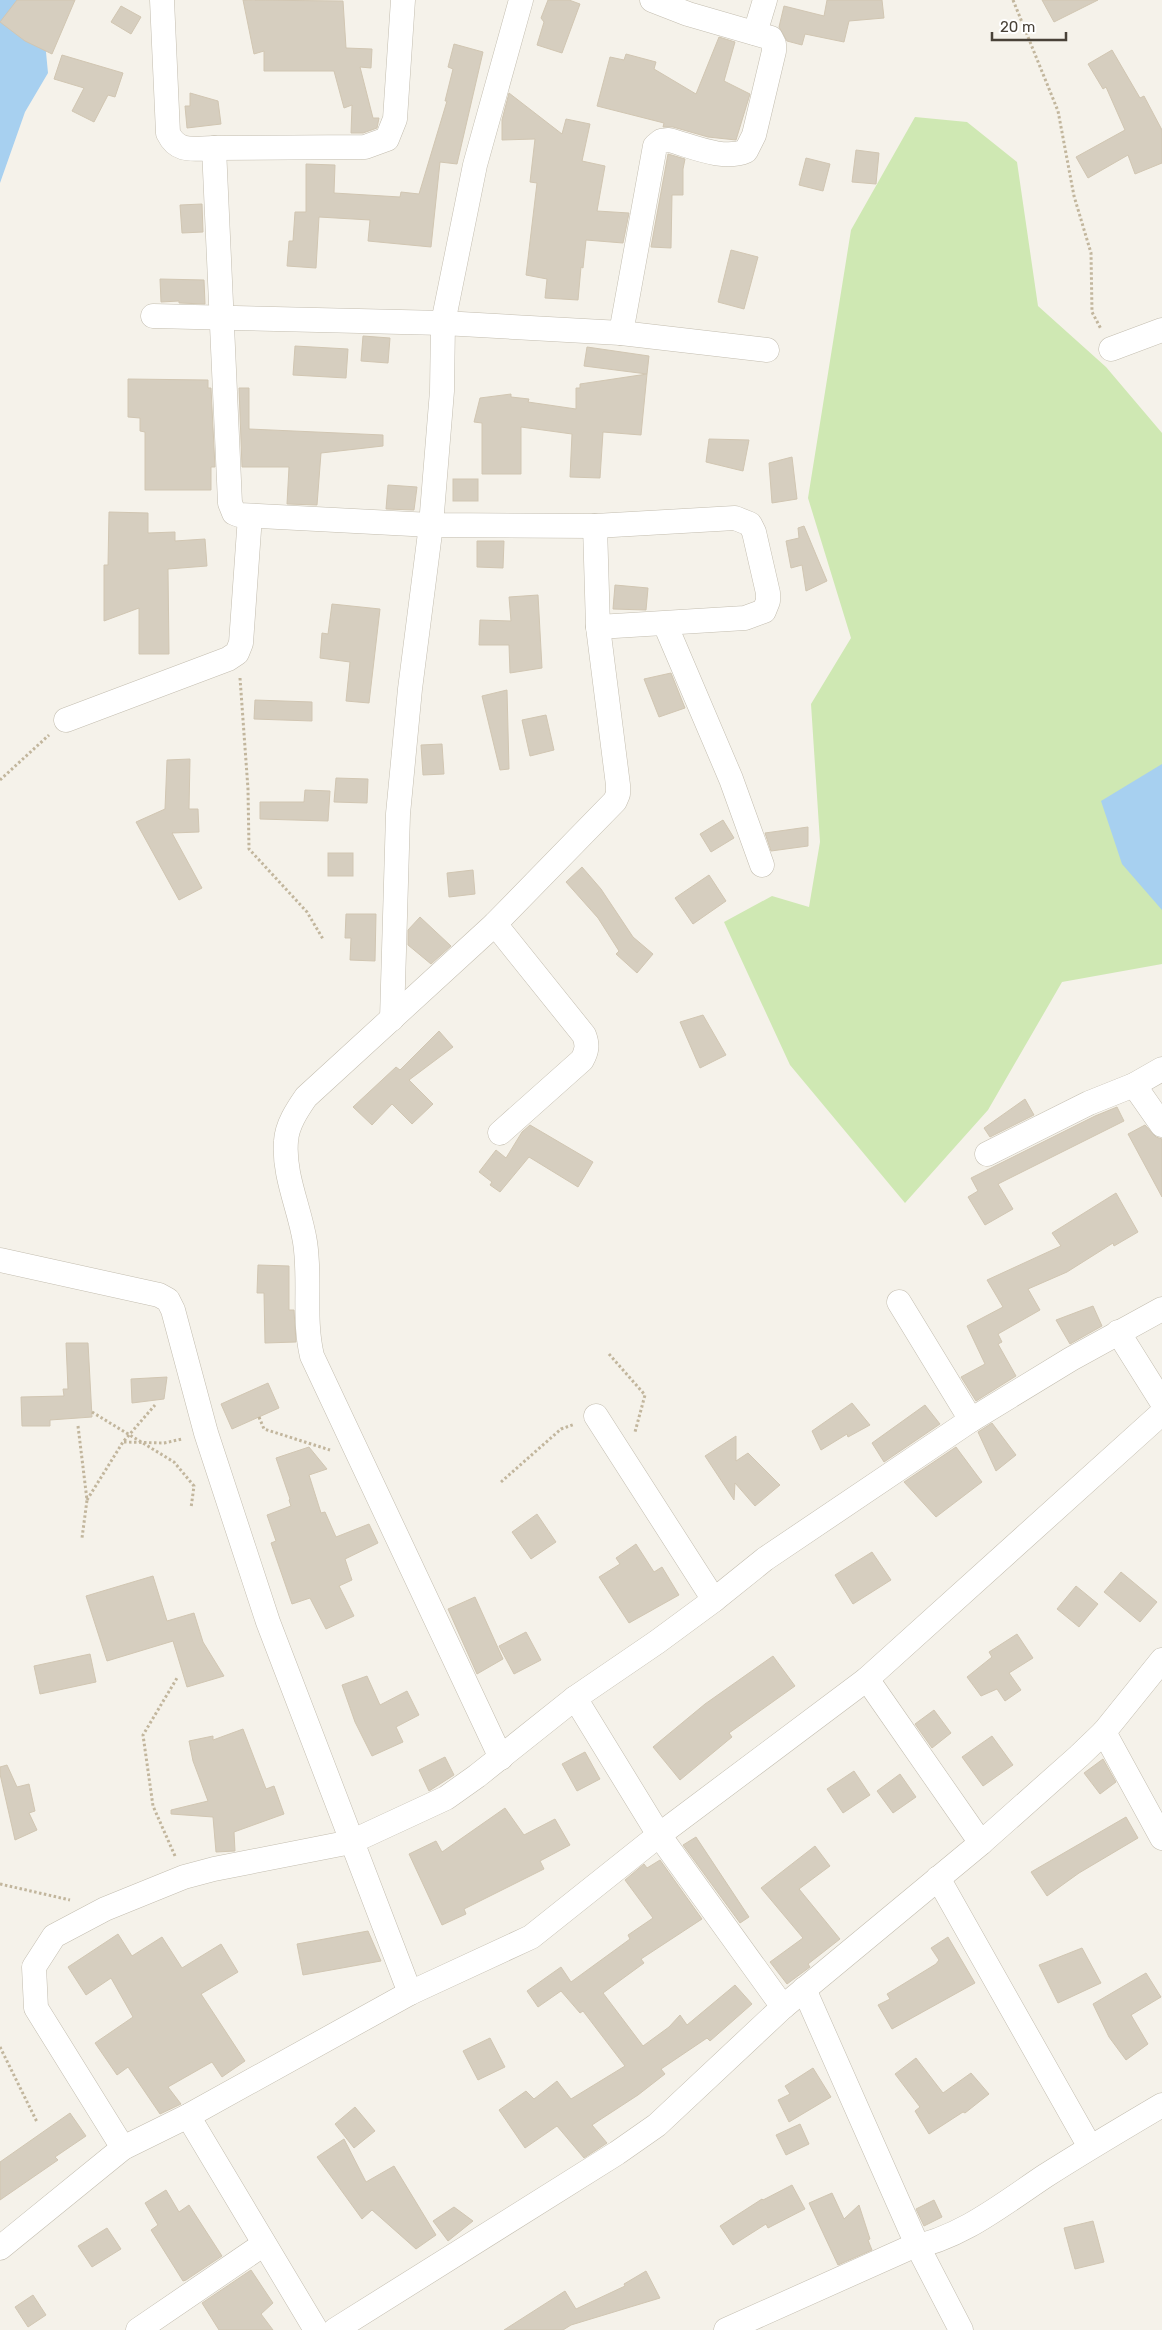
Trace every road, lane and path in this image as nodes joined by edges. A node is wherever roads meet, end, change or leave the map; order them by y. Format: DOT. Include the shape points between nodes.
graph roads {
  1 [pos="403,0"];
  2 [pos="521,0"];
  3 [pos="652,0"];
  4 [pos="764,0"];
  5 [pos="1013,0"];
  6 [pos="158,1"];
  7 [pos="755,33"];
  8 [pos="214,148"];
  9 [pos="153,316"];
  10 [pos="222,317"];
  11 [pos="443,323"];
  12 [pos="1162,330"];
  13 [pos="621,333"];
  14 [pos="1111,349"];
  15 [pos="767,350"];
  16 [pos="250,516"];
  17 [pos="431,525"];
  18 [pos="595,526"];
  19 [pos="665,624"];
  20 [pos="598,627"];
  21 [pos="237,653"];
  22 [pos="66,720"];
  23 [pos="0,780"];
  24 [pos="762,865"];
  25 [pos="495,924"];
  26 [pos="323,939"];
  27 [pos="392,1019"];
  28 [pos="1162,1069"];
  29 [pos="1134,1085"];
  30 [pos="1162,1124"];
  31 [pos="500,1133"];
  32 [pos="987,1154"];
  33 [pos="0,1260"];
  34 [pos="899,1302"];
  35 [pos="1162,1309"];
  36 [pos="1118,1332"];
  37 [pos="609,1354"];
  38 [pos="1162,1402"];
  39 [pos="155,1405"];
  40 [pos="92,1412"];
  41 [pos="1162,1413"];
  42 [pos="596,1416"];
  43 [pos="259,1417"];
  44 [pos="971,1420"];
  45 [pos="78,1426"];
  46 [pos="206,1433"];
  47 [pos="129,1436"];
  48 [pos="123,1442"];
  49 [pos="142,1443"];
  50 [pos="622,1457"];
  51 [pos="362,1458"];
  52 [pos="501,1482"];
  53 [pos="87,1500"];
  54 [pos="191,1508"];
  55 [pos="82,1538"];
  56 [pos="714,1600"];
  57 [pos="1162,1660"];
  58 [pos="177,1678"];
  59 [pos="867,1679"];
  60 [pos="575,1698"];
  61 [pos="1104,1732"];
  62 [pos="501,1758"];
  63 [pos="658,1835"];
  64 [pos="1162,1838"];
  65 [pos="351,1842"];
  66 [pos="981,1843"];
  67 [pos="184,1877"];
  68 [pos="938,1878"];
  69 [pos="0,1884"];
  70 [pos="105,1909"];
  71 [pos="804,1988"];
  72 [pos="410,1993"];
  73 [pos="783,2007"];
  74 [pos="0,2047"];
  75 [pos="1162,2105"];
  76 [pos="188,2116"];
  77 [pos="37,2122"];
  78 [pos="1090,2147"];
  79 [pos="122,2148"];
  80 [pos="264,2244"];
  81 [pos="918,2247"];
  82 [pos="0,2248"];
  83 [pos="138,2330"];
  84 [pos="316,2330"];
  85 [pos="335,2330"];
  86 [pos="726,2330"];
  87 [pos="961,2330"];
  1 -- 8 [label="street" via="394,119 387,139 365,147"];
  2 -- 11 [label="street" via="476,165"];
  3 -- 7 [label="street"];
  4 -- 7 [label="street"];
  5 -- 14 [label="path" via="1058,111 1074,196 1091,253 1092,312"];
  6 -- 8 [label="street" via="168,133 173,143 183,148"];
  7 -- 13 [label="street" via="771,38 774,51 754,135 746,151 725,155 669,140 654,146"];
  8 -- 10 [label="street"];
  9 -- 10 [label="street"];
  10 -- 11 [label="street"];
  10 -- 16 [label="street" via="230,503 234,513"];
  11 -- 13 [label="street"];
  11 -- 17 [label="street" via="442,391"];
  12 -- 14 [label="street"];
  13 -- 15 [label="street"];
  16 -- 17 [label="street"];
  16 -- 21 [label="street" via="241,643"];
  17 -- 18 [label="street"];
  17 -- 27 [label="street" via="398,814"];
  18 -- 19 [label="street" via="736,518 750,524 768,593 764,611 745,618"];
  18 -- 20 [label="street"];
  19 -- 20 [label="street"];
  19 -- 24 [label="street" via="732,779"];
  20 -- 25 [label="street" via="618,794 615,801"];
  21 -- 22 [label="street"];
  21 -- 26 [label="path" via="244,723 249,849 307,912"];
  22 -- 23 [label="path"];
  25 -- 27 [label="street"];
  25 -- 31 [label="street" via="584,1035 587,1043 587,1052 582,1060"];
  27 -- 51 [label="street" via="306,1096 294,1116 286,1140 286,1164 306,1244 308,1340 312,1356"];
  28 -- 29 [label="street"];
  29 -- 30 [label="street"];
  29 -- 32 [label="street" via="1089,1103"];
  33 -- 46 [label="street" via="159,1295 168,1300"];
  34 -- 44 [label="street"];
  35 -- 36 [label="street"];
  36 -- 38 [label="street"];
  36 -- 44 [label="street"];
  37 -- 50 [label="path" via="645,1395 638,1424"];
  39 -- 47 [label="path"];
  40 -- 47 [label="path"];
  41 -- 59 [label="street"];
  42 -- 50 [label="street"];
  42 -- 52 [label="path" via="561,1429"];
  43 -- 51 [label="path" via="264,1428"];
  44 -- 56 [label="street" via="765,1559"];
  45 -- 53 [label="path"];
  46 -- 49 [label="path" via="164,1443"];
  46 -- 65 [label="street" via="268,1622"];
  47 -- 48 [label="path"];
  47 -- 49 [label="path"];
  48 -- 49 [label="path"];
  48 -- 53 [label="path"];
  49 -- 54 [label="path" via="174,1462 194,1486"];
  50 -- 56 [label="street"];
  51 -- 62 [label="street"];
  53 -- 55 [label="path"];
  56 -- 60 [label="street"];
  57 -- 61 [label="street"];
  58 -- 67 [label="path" via="143,1735 153,1806"];
  59 -- 63 [label="street"];
  59 -- 66 [label="street"];
  60 -- 62 [label="street"];
  60 -- 63 [label="street"];
  61 -- 64 [label="street"];
  61 -- 66 [label="street"];
  62 -- 65 [label="street" via="446,1798"];
  63 -- 72 [label="street" via="531,1937"];
  63 -- 73 [label="street"];
  65 -- 67 [label="street"];
  65 -- 72 [label="street"];
  66 -- 68 [label="street"];
  67 -- 70 [label="street"];
  68 -- 71 [label="street"];
  68 -- 78 [label="street"];
  69 -- 70 [label="path"];
  70 -- 79 [label="street" via="54,1936 34,1967 36,2008"];
  71 -- 73 [label="street"];
  71 -- 81 [label="street"];
  72 -- 76 [label="street"];
  73 -- 85 [label="street" via="642,2136"];
  74 -- 77 [label="path"];
  75 -- 78 [label="street"];
  76 -- 79 [label="street"];
  76 -- 80 [label="street"];
  78 -- 81 [label="street" via="970,2225 939,2242"];
  79 -- 82 [label="street"];
  80 -- 83 [label="street"];
  80 -- 84 [label="street"];
  81 -- 86 [label="street"];
  81 -- 87 [label="street"];
}
